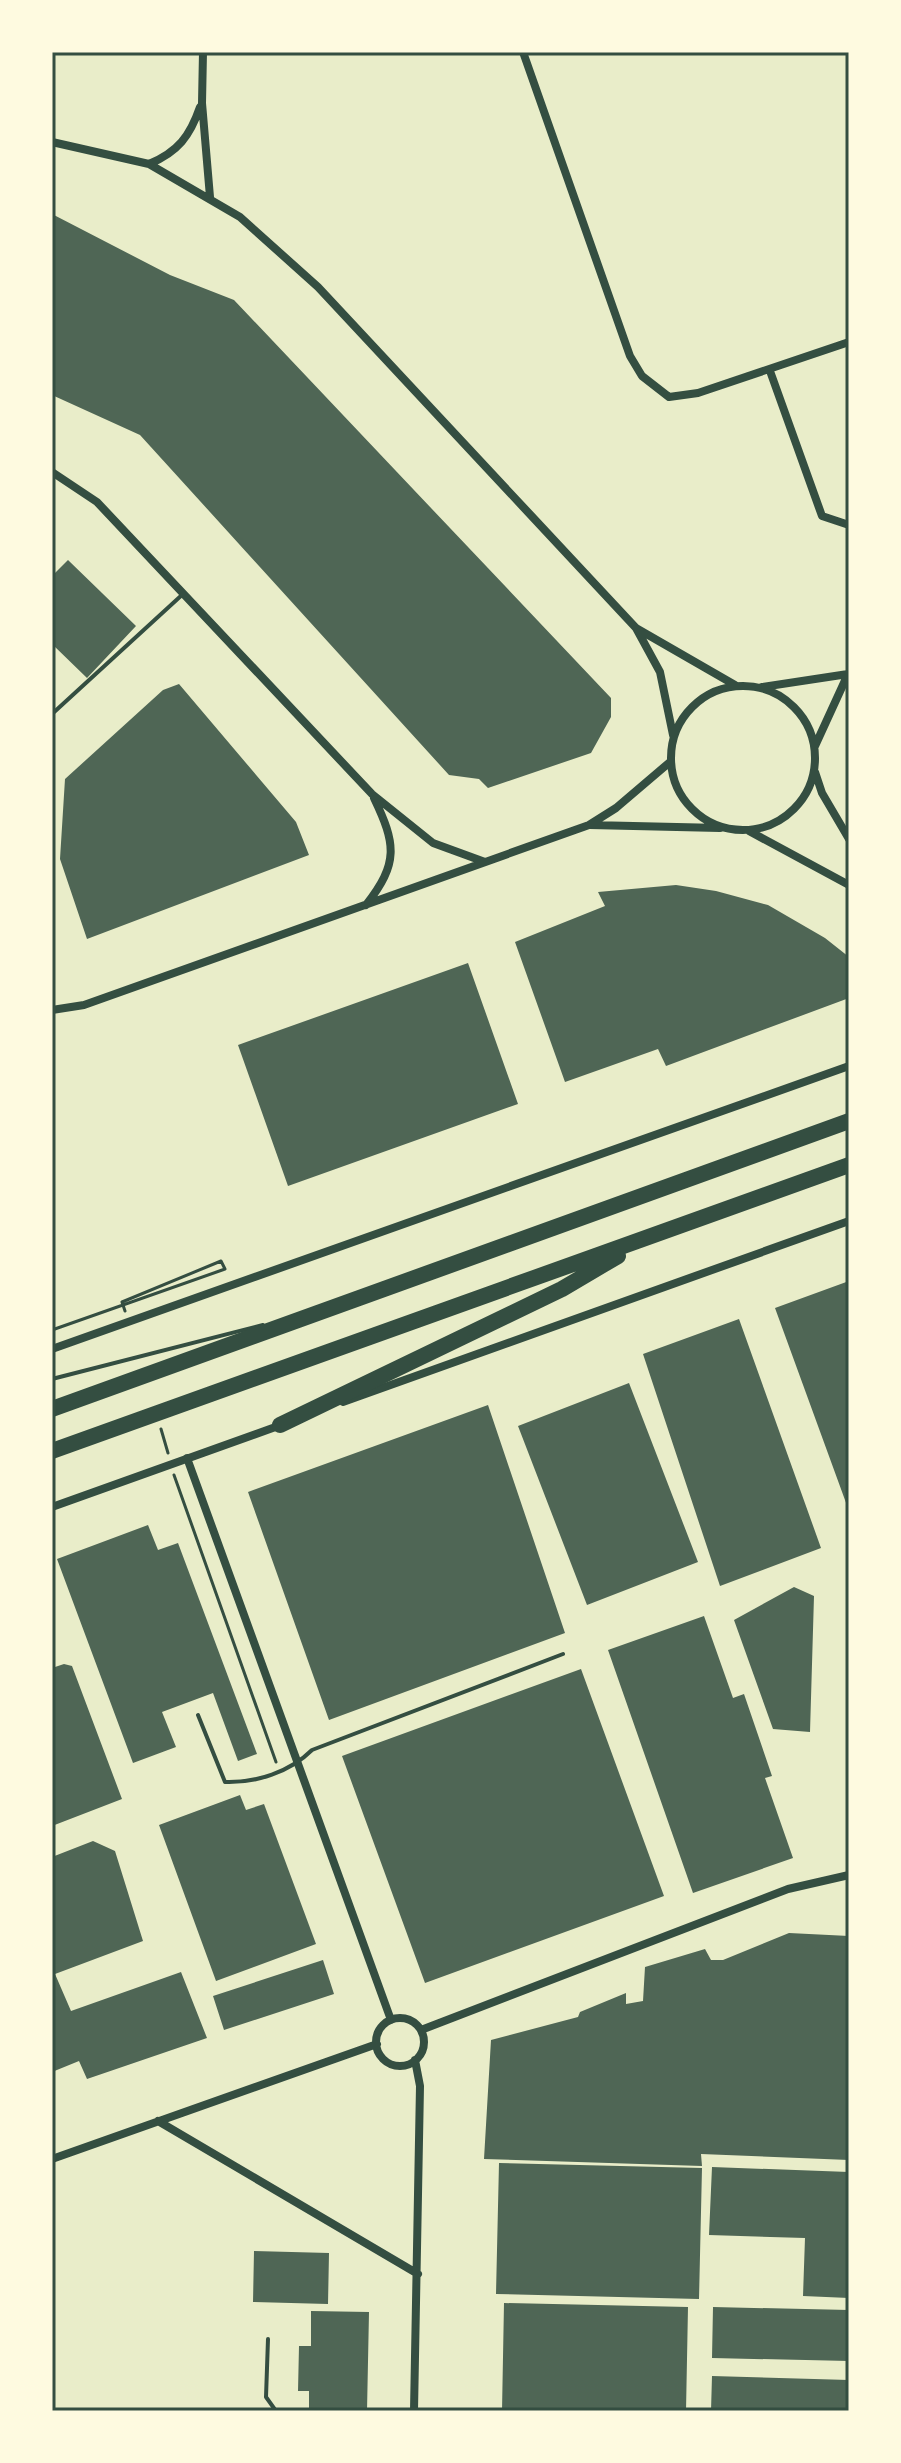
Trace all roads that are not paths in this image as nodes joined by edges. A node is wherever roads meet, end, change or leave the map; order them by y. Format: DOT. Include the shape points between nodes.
graph roads {
  1 [pos="203,52"];
  2 [pos="523,52"];
  3 [pos="202,103"];
  4 [pos="52,142"];
  5 [pos="149,164"];
  6 [pos="210,197"];
  7 [pos="849,342"];
  8 [pos="770,371"];
  9 [pos="52,472"];
  10 [pos="849,525"];
  11 [pos="184,593"];
  12 [pos="636,628"];
  13 [pos="848,674"];
  14 [pos="735,685"];
  15 [pos="760,687"];
  16 [pos="52,714"];
  17 [pos="674,736"];
  18 [pos="815,747"];
  19 [pos="670,762"];
  20 [pos="815,772"];
  21 [pos="372,794"];
  22 [pos="589,825"];
  23 [pos="724,828"];
  24 [pos="749,831"];
  25 [pos="849,839"];
  26 [pos="485,862"];
  27 [pos="849,885"];
  28 [pos="366,905"];
  29 [pos="52,1010"];
  30 [pos="849,1066"];
  31 [pos="849,1121"];
  32 [pos="849,1165"];
  33 [pos="849,1221"];
  34 [pos="650,1236"];
  35 [pos="324,1311"];
  36 [pos="52,1349"];
  37 [pos="52,1379"];
  38 [pos="52,1409"];
  39 [pos="280,1425"];
  40 [pos="52,1451"];
  41 [pos="187,1458"];
  42 [pos="52,1507"];
  43 [pos="563,1654"];
  44 [pos="198,1715"];
  45 [pos="298,1764"];
  46 [pos="849,1875"];
  47 [pos="391,2020"];
  48 [pos="421,2030"];
  49 [pos="377,2044"];
  50 [pos="415,2060"];
  51 [pos="158,2121"];
  52 [pos="52,2159"];
  53 [pos="418,2274"];
  54 [pos="268,2339"];
  55 [pos="276,2411"];
  56 [pos="414,2411"];
  1 -- 3 [label="street"];
  2 -- 8 [label="street" via="630,356 642,376 669,397"];
  3 -- 5 [label="street" via="189,136"];
  3 -- 6 [label="street"];
  4 -- 5 [label="street"];
  5 -- 6 [label="street"];
  6 -- 12 [label="street" via="318,287"];
  7 -- 8 [label="street"];
  8 -- 10 [label="street" via="822,516"];
  9 -- 11 [label="street" via="97,502"];
  11 -- 16 [label="lane"];
  11 -- 21 [label="street"];
  12 -- 14 [label="street"];
  12 -- 17 [label="street" via="660,672"];
  13 -- 15 [label="street"];
  13 -- 18 [label="street"];
  14 -- 15 [label="street"];
  14 -- 17 [label="street" via="711,692 691,707"];
  15 -- 18 [label="street" via="790,702 807,721"];
  17 -- 19 [label="street"];
  18 -- 20 [label="street"];
  19 -- 22 [label="street"];
  19 -- 23 [label="street" via="683,799 701,817"];
  20 -- 24 [label="street" via="789,815"];
  20 -- 25 [label="street"];
  21 -- 26 [label="street" via="433,843"];
  21 -- 28 [label="street" via="393,837 386,880"];
  22 -- 23 [label="street"];
  22 -- 26 [label="street"];
  23 -- 24 [label="street"];
  24 -- 27 [label="street"];
  26 -- 28 [label="street"];
  28 -- 29 [label="street" via="84,1005"];
  30 -- 36 [label="street"];
  31 -- 35 [label="highway"];
  32 -- 34 [label="highway"];
  33 -- 39 [label="street"];
  34 -- 39 [label="highway" via="562,1289"];
  34 -- 40 [label="highway"];
  35 -- 37 [label="lane"];
  35 -- 38 [label="highway"];
  39 -- 41 [label="street"];
  41 -- 42 [label="street"];
  41 -- 45 [label="street"];
  43 -- 45 [label="lane" via="312,1750"];
  44 -- 45 [label="lane" via="225,1782 248,1783"];
  45 -- 47 [label="street"];
  46 -- 48 [label="street" via="788,1889"];
  47 -- 48 [label="street" via="405,2018"];
  47 -- 49 [label="street" via="380,2029"];
  48 -- 50 [label="street" via="424,2042"];
  49 -- 50 [label="street" via="382,2057 395,2065"];
  49 -- 51 [label="street"];
  50 -- 53 [label="street" via="420,2086"];
  51 -- 52 [label="street"];
  51 -- 53 [label="street"];
  53 -- 56 [label="street"];
  54 -- 55 [label="lane" via="266,2397"];
}
